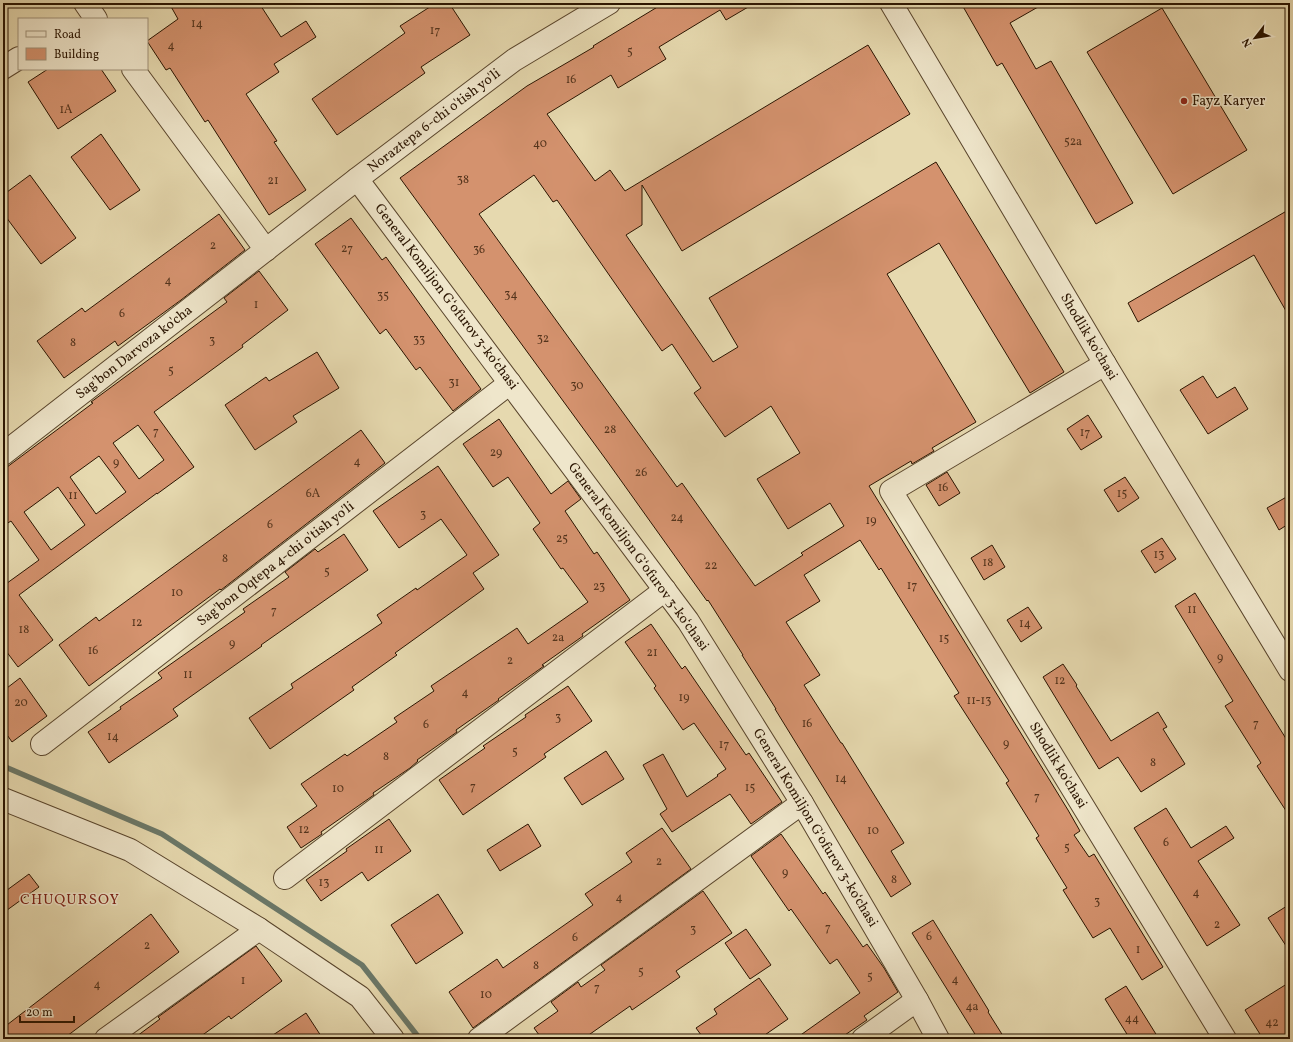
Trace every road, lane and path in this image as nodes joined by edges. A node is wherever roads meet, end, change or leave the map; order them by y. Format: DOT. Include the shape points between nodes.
graph roads {
  1 [pos="609,3"];
  2 [pos="891,3"];
  3 [pos="18,59"];
  4 [pos="3,68"];
  5 [pos="134,70"];
  6 [pos="357,179"];
  7 [pos="266,250"];
  8 [pos="1105,364"];
  9 [pos="510,383"];
  10 [pos="3,454"];
  11 [pos="665,590"];
  12 [pos="1290,670"];
  13 [pos="42,744"];
  14 [pos="3,799"];
  15 [pos="802,803"];
  16 [pos="285,878"];
  17 [pos="259,928"];
  18 [pos="917,1000"];
  19 [pos="106,1039"];
  20 [pos="393,1039"];
  21 [pos="479,1039"];
  22 [pos="863,1039"];
  23 [pos="938,1039"];
  24 [pos="1225,1039"];
  1 -- 6 [label="street, Noraztepa 6-chi o'tish yo'li" via="514,60"];
  2 -- 8 [label="street, Shodlik ko'chasi"];
  3 -- 4 [label="street"];
  5 -- 7 [label="street"];
  6 -- 7 [label="street, Noraztepa 6-chi o'tish yo'li"];
  6 -- 9 [label="street, General Komiljon Gʻofurov 3-koʻchasi"];
  7 -- 10 [label="street, Sag'bon Darvoza ko'cha"];
  8 -- 12 [label="street, Shodlik ko'chasi"];
  8 -- 24 [label="street, Shodlik ko'chasi" via="891,491"];
  9 -- 11 [label="street, General Komiljon Gʻofurov 3-koʻchasi"];
  9 -- 13 [label="street, Sag'bon Oqtepa 4-chi o'tish yo'li"];
  11 -- 15 [label="street, General Komiljon Gʻofurov 3-koʻchasi" via="688,621"];
  11 -- 16 [label="street"];
  14 -- 17 [label="street" via="130,850"];
  15 -- 18 [label="street, General Komiljon Gʻofurov 3-koʻchasi"];
  15 -- 21 [label="street"];
  17 -- 19 [label="street"];
  17 -- 20 [label="street" via="360,997"];
  18 -- 22 [label="street"];
  18 -- 23 [label="street, General Komiljon Gʻofurov 3-koʻchasi"];
}
